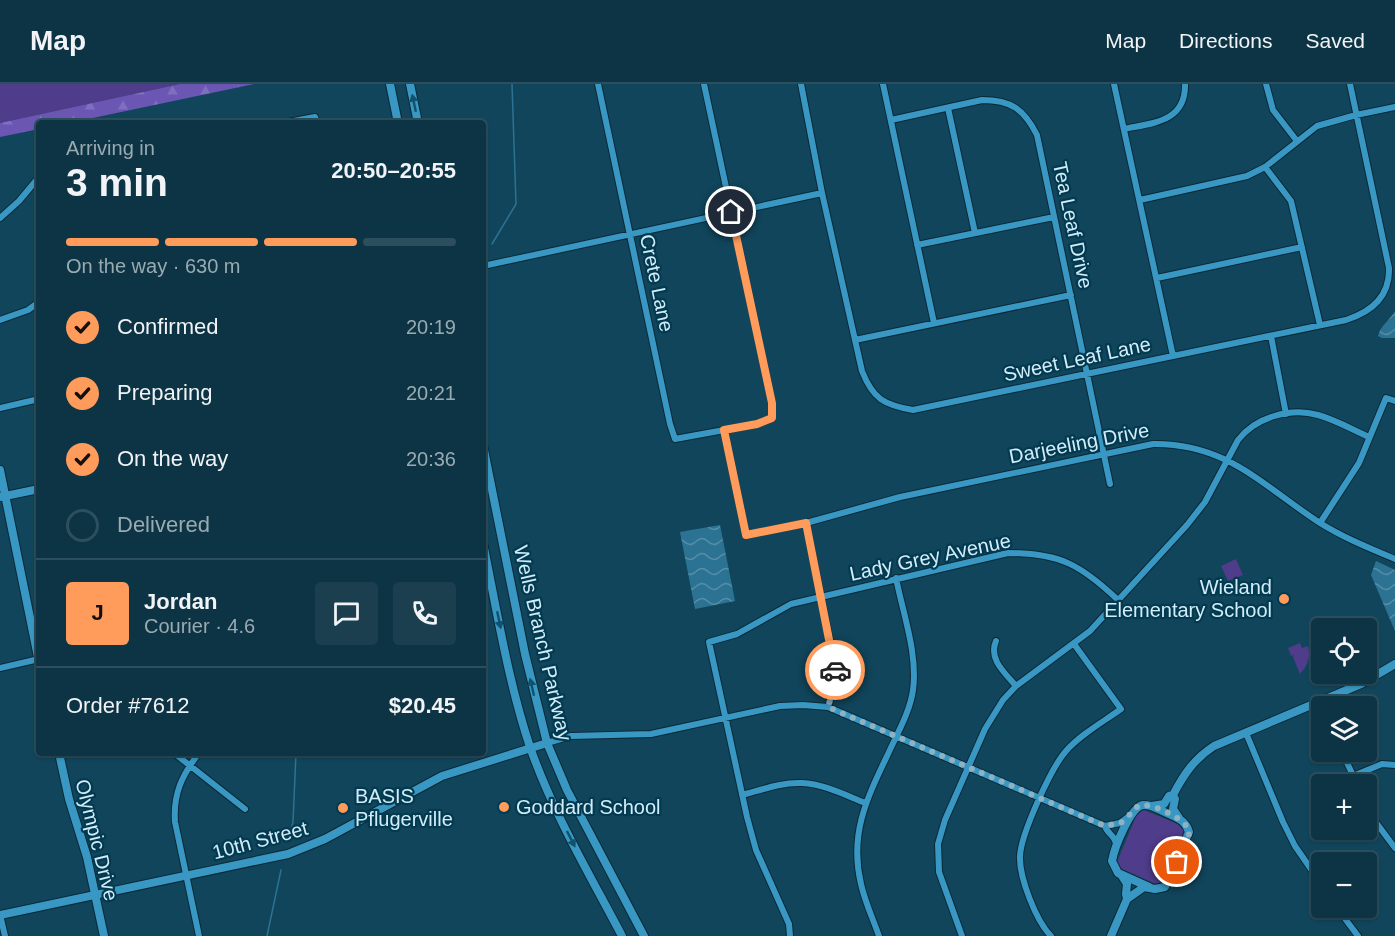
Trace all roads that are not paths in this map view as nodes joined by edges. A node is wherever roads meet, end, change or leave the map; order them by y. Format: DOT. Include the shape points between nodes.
graph roads {
  1 [pos="390,84"];
  2 [pos="410,84"];
  3 [pos="598,84"];
  4 [pos="704,84"];
  5 [pos="801,84"];
  6 [pos="883,84"];
  7 [pos="1114,84"];
  8 [pos="1185,84"];
  9 [pos="1266,84"];
  10 [pos="1350,84"];
  11 [pos="1395,107"];
  12 [pos="948,108"];
  13 [pos="1356,115"];
  14 [pos="397,120"];
  15 [pos="417,120"];
  16 [pos="891,120"];
  17 [pos="1124,129"];
  18 [pos="1297,141"];
  19 [pos="1265,167"];
  20 [pos="36,181"];
  21 [pos="822,193"];
  22 [pos="1140,200"];
  23 [pos="731,212"];
  24 [pos="1054,217"];
  25 [pos="0,218"];
  26 [pos="975,233"];
  27 [pos="630,234"];
  28 [pos="917,245"];
  29 [pos="1302,247"];
  30 [pos="486,265"];
  31 [pos="1157,278"];
  32 [pos="1071,295"];
  33 [pos="36,304"];
  34 [pos="0,320"];
  35 [pos="934,323"];
  36 [pos="1320,325"];
  37 [pos="1271,336"];
  38 [pos="855,340"];
  39 [pos="1173,356"];
  40 [pos="1087,374"];
  41 [pos="36,400"];
  42 [pos="1395,401"];
  43 [pos="0,408"];
  44 [pos="1286,414"];
  45 [pos="724,430"];
  46 [pos="1369,437"];
  47 [pos="1104,454"];
  48 [pos="1227,459"];
  49 [pos="486,460"];
  50 [pos="0,470"];
  51 [pos="1110,483"];
  52 [pos="36,490"];
  53 [pos="3,496"];
  54 [pos="1320,522"];
  55 [pos="806,523"];
  56 [pos="486,557"];
  57 [pos="1395,559"];
  58 [pos="896,578"];
  59 [pos="821,598"];
  60 [pos="1118,600"];
  61 [pos="996,641"];
  62 [pos="1074,644"];
  63 [pos="36,646"];
  64 [pos="36,661"];
  65 [pos="1395,664"];
  66 [pos="0,668"];
  67 [pos="1016,686"];
  68 [pos="1337,696"];
  69 [pos="828,707"];
  70 [pos="1311,708"];
  71 [pos="726,717"];
  72 [pos="1246,733"];
  73 [pos="896,735"];
  74 [pos="548,743"];
  75 [pos="530,748"];
  76 [pos="60,756"];
  77 [pos="178,756"];
  78 [pos="196,756"];
  79 [pos="189,765"];
  80 [pos="1395,765"];
  81 [pos="968,767"];
  82 [pos="1358,774"];
  83 [pos="742,795"];
  84 [pos="1173,795"];
  85 [pos="1041,799"];
  86 [pos="865,803"];
  87 [pos="1152,806"];
  88 [pos="244,808"];
  89 [pos="1130,815"];
  90 [pos="1180,819"];
  91 [pos="1377,824"];
  92 [pos="1105,826"];
  93 [pos="1116,848"];
  94 [pos="1395,848"];
  95 [pos="1311,869"];
  96 [pos="1120,874"];
  97 [pos="186,876"];
  98 [pos="1149,887"];
  99 [pos="95,895"];
  100 [pos="1127,899"];
  101 [pos="0,915"];
  102 [pos="1345,918"];
  103 [pos="4,936"];
  104 [pos="104,936"];
  105 [pos="199,936"];
  106 [pos="622,936"];
  107 [pos="644,936"];
  108 [pos="790,936"];
  109 [pos="879,936"];
  110 [pos="962,936"];
  111 [pos="1051,936"];
  112 [pos="1111,936"];
  113 [pos="1358,936"];
  1 -- 14 [label="street"];
  15 -- 2 [label="street, one-way"];
  3 -- 27 [label="street, Crete Lane"];
  4 -- 23 [label="street"];
  5 -- 21 [label="street, Sweet Leaf Lane"];
  6 -- 16 [label="street"];
  7 -- 17 [label="street"];
  8 -- 17 [label="street" via="1182,103 1170,117"];
  9 -- 18 [label="street" via="1274,110"];
  10 -- 13 [label="street, Sweet Leaf Lane"];
  11 -- 13 [label="street"];
  12 -- 16 [label="street, Tea Leaf Drive"];
  12 -- 24 [label="street, Tea Leaf Drive" via="997,100 1023,112 1037,135"];
  12 -- 26 [label="street"];
  13 -- 18 [label="street" via="1317,126"];
  13 -- 36 [label="street, Sweet Leaf Lane" via="1389,277 1384,293 1367,312"];
  16 -- 28 [label="street"];
  17 -- 22 [label="street"];
  18 -- 19 [label="street"];
  19 -- 22 [label="street" via="1247,176"];
  19 -- 29 [label="street" via="1291,201"];
  20 -- 25 [label="street"];
  21 -- 23 [label="street"];
  21 -- 38 [label="street, Sweet Leaf Lane"];
  22 -- 31 [label="street"];
  23 -- 27 [label="street"];
  23 -- 45 [label="street" via="772,418"];
  24 -- 26 [label="street"];
  24 -- 32 [label="street, Tea Leaf Drive"];
  26 -- 28 [label="street"];
  27 -- 30 [label="street"];
  27 -- 45 [label="street, Crete Lane" via="675,439"];
  28 -- 35 [label="street"];
  29 -- 31 [label="street"];
  29 -- 36 [label="street"];
  31 -- 39 [label="street"];
  32 -- 35 [label="street"];
  32 -- 40 [label="street, Tea Leaf Drive"];
  33 -- 34 [label="street"];
  35 -- 38 [label="street"];
  36 -- 37 [label="street, Sweet Leaf Lane"];
  37 -- 39 [label="street, Sweet Leaf Lane"];
  37 -- 44 [label="street"];
  38 -- 40 [label="street, Sweet Leaf Lane" via="868,388 892,406 913,410"];
  39 -- 40 [label="street, Sweet Leaf Lane"];
  40 -- 47 [label="street, Tea Leaf Drive"];
  41 -- 43 [label="street"];
  42 -- 46 [label="street" via="1386,398"];
  44 -- 46 [label="street" via="1315,414"];
  44 -- 48 [label="street" via="1257,422 1245,431"];
  45 -- 55 [label="street, Darjeeling Drive" via="746,535"];
  46 -- 54 [label="street" via="1353,474"];
  47 -- 48 [label="street, Darjeeling Drive" via="1172,444"];
  47 -- 51 [label="street, Tea Leaf Drive"];
  47 -- 55 [label="street, Darjeeling Drive" via="900,497"];
  48 -- 54 [label="street, Darjeeling Drive"];
  48 -- 60 [label="street" via="1205,502"];
  74 -- 49 [label="street, Wells Branch Parkway, one-way" via="525,654"];
  50 -- 53 [label="street"];
  52 -- 53 [label="street"];
  53 -- 63 [label="street"];
  54 -- 57 [label="street, Darjeeling Drive"];
  55 -- 59 [label="street"];
  56 -- 75 [label="street, Wells Branch Parkway, one-way"];
  58 -- 59 [label="street, Lady Grey Avenue"];
  58 -- 60 [label="street, Lady Grey Avenue" via="1008,553 1034,553 1082,569"];
  58 -- 73 [label="street" via="914,662 910,701"];
  59 -- 69 [label="street" via="835,667"];
  59 -- 71 [label="street, Lady Grey Avenue" via="791,604 737,634 710,642"];
  60 -- 62 [label="street"];
  61 -- 67 [label="street" via="995,660"];
  62 -- 67 [label="street"];
  62 -- 85 [label="street" via="1121,709 1067,749"];
  64 -- 66 [label="street"];
  65 -- 68 [label="street"];
  67 -- 81 [label="street" via="993,714"];
  69 -- 71 [label="street" via="780,706"];
  69 -- 73 [label="street"];
  70 -- 72 [label="street"];
  71 -- 74 [label="street" via="651,734 571,736"];
  71 -- 83 [label="street"];
  72 -- 84 [label="street" via="1202,754 1186,770"];
  72 -- 95 [label="street" via="1283,822"];
  73 -- 81 [label="street"];
  73 -- 86 [label="street"];
  74 -- 75 [label="street, 10th Street"];
  74 -- 107 [label="street, Wells Branch Parkway" via="567,790"];
  75 -- 97 [label="street, 10th Street" via="442,776 310,846"];
  75 -- 106 [label="street, Wells Branch Parkway, one-way" via="555,807"];
  76 -- 99 [label="street, Olympic Drive"];
  77 -- 79 [label="street"];
  78 -- 79 [label="street"];
  79 -- 88 [label="street"];
  79 -- 97 [label="street" via="177,788 174,807"];
  80 -- 82 [label="street" via="1382,764"];
  81 -- 85 [label="street"];
  81 -- 110 [label="street" via="940,832 938,851 943,887"];
  83 -- 86 [label="street" via="803,783"];
  83 -- 108 [label="street" via="756,850 789,924"];
  84 -- 87 [label="street" via="1164,804"];
  84 -- 90 [label="street" via="1173,809"];
  85 -- 92 [label="street"];
  85 -- 111 [label="street" via="1021,845 1020,867 1041,923"];
  86 -- 109 [label="street" via="856,857 861,886"];
  87 -- 89 [label="street" via="1139,806"];
  87 -- 90 [label="street"];
  89 -- 92 [label="street" via="1120,823"];
  89 -- 93 [label="street"];
  90 -- 98 [label="street" via="1186,824 1188,837 1168,882 1160,888"];
  91 -- 94 [label="street"];
  92 -- 93 [label="street" via="1114,837"];
  93 -- 96 [label="street" via="1112,861"];
  96 -- 98 [label="street"];
  96 -- 100 [label="street" via="1127,884"];
  97 -- 99 [label="street, 10th Street"];
  97 -- 105 [label="street"];
  98 -- 100 [label="street" via="1139,888"];
  99 -- 101 [label="street, 10th Street"];
  99 -- 104 [label="street, Olympic Drive"];
  100 -- 112 [label="street"];
  101 -- 103 [label="street"];
  102 -- 113 [label="street"];
}
